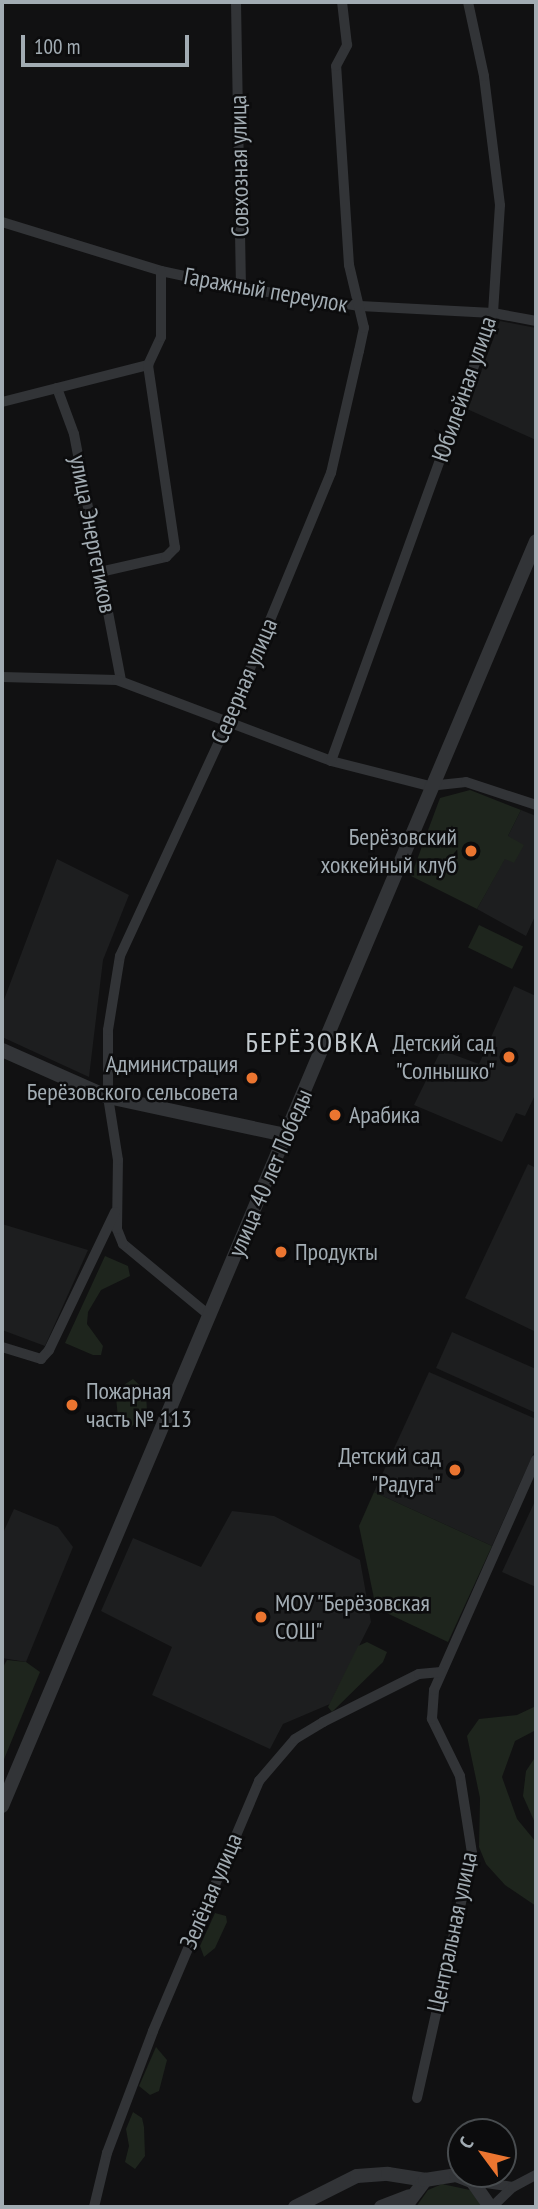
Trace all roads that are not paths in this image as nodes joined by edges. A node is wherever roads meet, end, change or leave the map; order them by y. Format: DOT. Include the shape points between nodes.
graph roads {
  1 [pos="236,2"];
  2 [pos="342,2"];
  3 [pos="467,2"];
  4 [pos="2,222"];
  5 [pos="160,271"];
  6 [pos="241,288"];
  7 [pos="360,306"];
  8 [pos="493,313"];
  9 [pos="536,321"];
  10 [pos="148,365"];
  11 [pos="58,388"];
  12 [pos="2,402"];
  13 [pos="536,541"];
  14 [pos="100,572"];
  15 [pos="2,677"];
  16 [pos="121,681"];
  17 [pos="227,724"];
  18 [pos="331,761"];
  19 [pos="429,786"];
  20 [pos="536,805"];
  21 [pos="2,1050"];
  22 [pos="108,1097"];
  23 [pos="286,1135"];
  24 [pos="115,1212"];
  25 [pos="210,1316"];
  26 [pos="2,1348"];
  27 [pos="536,1460"];
  28 [pos="441,1672"];
  29 [pos="2,1805"];
  30 [pos="417,2098"];
  31 [pos="536,2175"];
  32 [pos="447,2176"];
  33 [pos="425,2180"];
  34 [pos="517,2185"];
  35 [pos="477,2188"];
  36 [pos="512,2188"];
  37 [pos="407,2202"];
  38 [pos="94,2207"];
  39 [pos="295,2207"];
  40 [pos="381,2207"];
  41 [pos="491,2207"];
  1 -- 6 [label="street, Совхозная улица"];
  2 -- 7 [label="street, Северная улица" via="347,45 337,66 349,265"];
  3 -- 8 [label="street, Юбилейная улица" via="484,76 500,205"];
  4 -- 5 [label="street, Гаражный переулок"];
  5 -- 6 [label="street, Гаражный переулок"];
  5 -- 10 [label="street" via="161,337"];
  6 -- 7 [label="street, Гаражный переулок"];
  7 -- 8 [label="street, Гаражный переулок"];
  7 -- 17 [label="street, Северная улица" via="364,328 331,473"];
  8 -- 9 [label="street, Гаражный переулок"];
  8 -- 18 [label="street, Юбилейная улица"];
  10 -- 11 [label="street"];
  10 -- 14 [label="street" via="175,548 166,557"];
  11 -- 12 [label="street"];
  11 -- 14 [label="street, улица Энергетиков" via="74,434"];
  13 -- 19 [label="street, улица 40 лет Победы"];
  14 -- 16 [label="street, улица Энергетиков"];
  15 -- 16 [label="street"];
  16 -- 17 [label="street"];
  17 -- 18 [label="street"];
  17 -- 22 [label="street, Северная улица" via="120,956 108,1030"];
  18 -- 19 [label="street"];
  19 -- 20 [label="street" via="466,782"];
  19 -- 23 [label="street, улица 40 лет Победы"];
  21 -- 22 [label="street"];
  22 -- 23 [label="street"];
  22 -- 24 [label="street, Северная улица" via="118,1160"];
  23 -- 25 [label="street, улица 40 лет Победы"];
  24 -- 25 [label="street, Северная улица" via="123,1244"];
  24 -- 26 [label="street" via="49,1350 41,1359"];
  25 -- 29 [label="street, улица 40 лет Победы"];
  27 -- 28 [label="street, Центральная улица"];
  28 -- 30 [label="street, Центральная улица" via="432,1719 460,1776 472,1853"];
  28 -- 38 [label="street, Зелёная улица" via="419,1674 323,1722 295,1739 259,1780 153,2031 107,2153"];
  31 -- 34 [label="street"];
  32 -- 33 [label="street"];
  33 -- 37 [label="street"];
  33 -- 39 [label="street" via="388,2174 357,2176"];
  35 -- 41 [label="street"];
  36 -- 41 [label="street"];
  37 -- 40 [label="street"];
}
